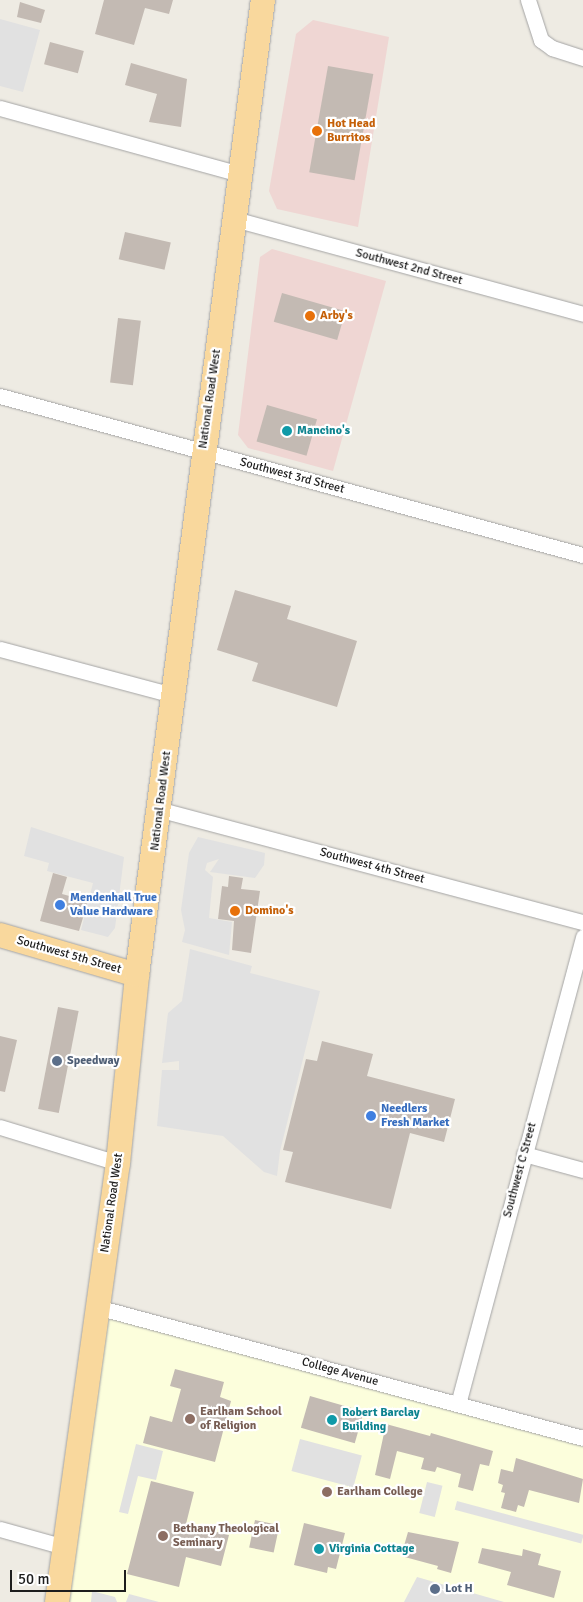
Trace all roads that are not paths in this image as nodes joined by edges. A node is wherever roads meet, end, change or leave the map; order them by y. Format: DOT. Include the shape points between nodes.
graph roads {
  1 [pos="263,0"];
  2 [pos="528,0"];
  3 [pos="583,58"];
  4 [pos="0,108"];
  5 [pos="239,174"];
  6 [pos="234,220"];
  7 [pos="583,314"];
  8 [pos="0,396"];
  9 [pos="203,451"];
  10 [pos="583,555"];
  11 [pos="0,649"];
  12 [pos="172,695"];
  13 [pos="161,810"];
  14 [pos="583,922"];
  15 [pos="0,935"];
  16 [pos="583,936"];
  17 [pos="137,975"];
  18 [pos="0,1127"];
  19 [pos="524,1154"];
  20 [pos="118,1163"];
  21 [pos="583,1170"];
  22 [pos="97,1307"];
  23 [pos="458,1404"];
  24 [pos="583,1438"];
  25 [pos="0,1529"];
  26 [pos="64,1547"];
  27 [pos="57,1602"];
  1 -- 5 [label="main road, National Road West"];
  2 -- 3 [label="street" via="542,40 552,48"];
  4 -- 5 [label="street"];
  5 -- 6 [label="main road, National Road West"];
  6 -- 7 [label="street, Southwest 2nd Street"];
  6 -- 9 [label="main road, National Road West"];
  8 -- 9 [label="street, Southwest 3rd Street"];
  9 -- 10 [label="street, Southwest 3rd Street"];
  9 -- 12 [label="main road, National Road West"];
  11 -- 12 [label="street"];
  12 -- 13 [label="main road, National Road West"];
  13 -- 14 [label="street, Southwest 4th Street"];
  13 -- 17 [label="main road, National Road West"];
  15 -- 17 [label="main road, Southwest 5th Street"];
  16 -- 19 [label="street, Southwest C Street"];
  17 -- 20 [label="main road, National Road West"];
  18 -- 20 [label="street"];
  19 -- 21 [label="street"];
  19 -- 23 [label="street, Southwest C Street"];
  20 -- 22 [label="main road, National Road West"];
  22 -- 23 [label="street, College Avenue"];
  22 -- 26 [label="main road, National Road West"];
  23 -- 24 [label="street, College Avenue"];
  25 -- 26 [label="street"];
  26 -- 27 [label="main road, National Road West"];
}
